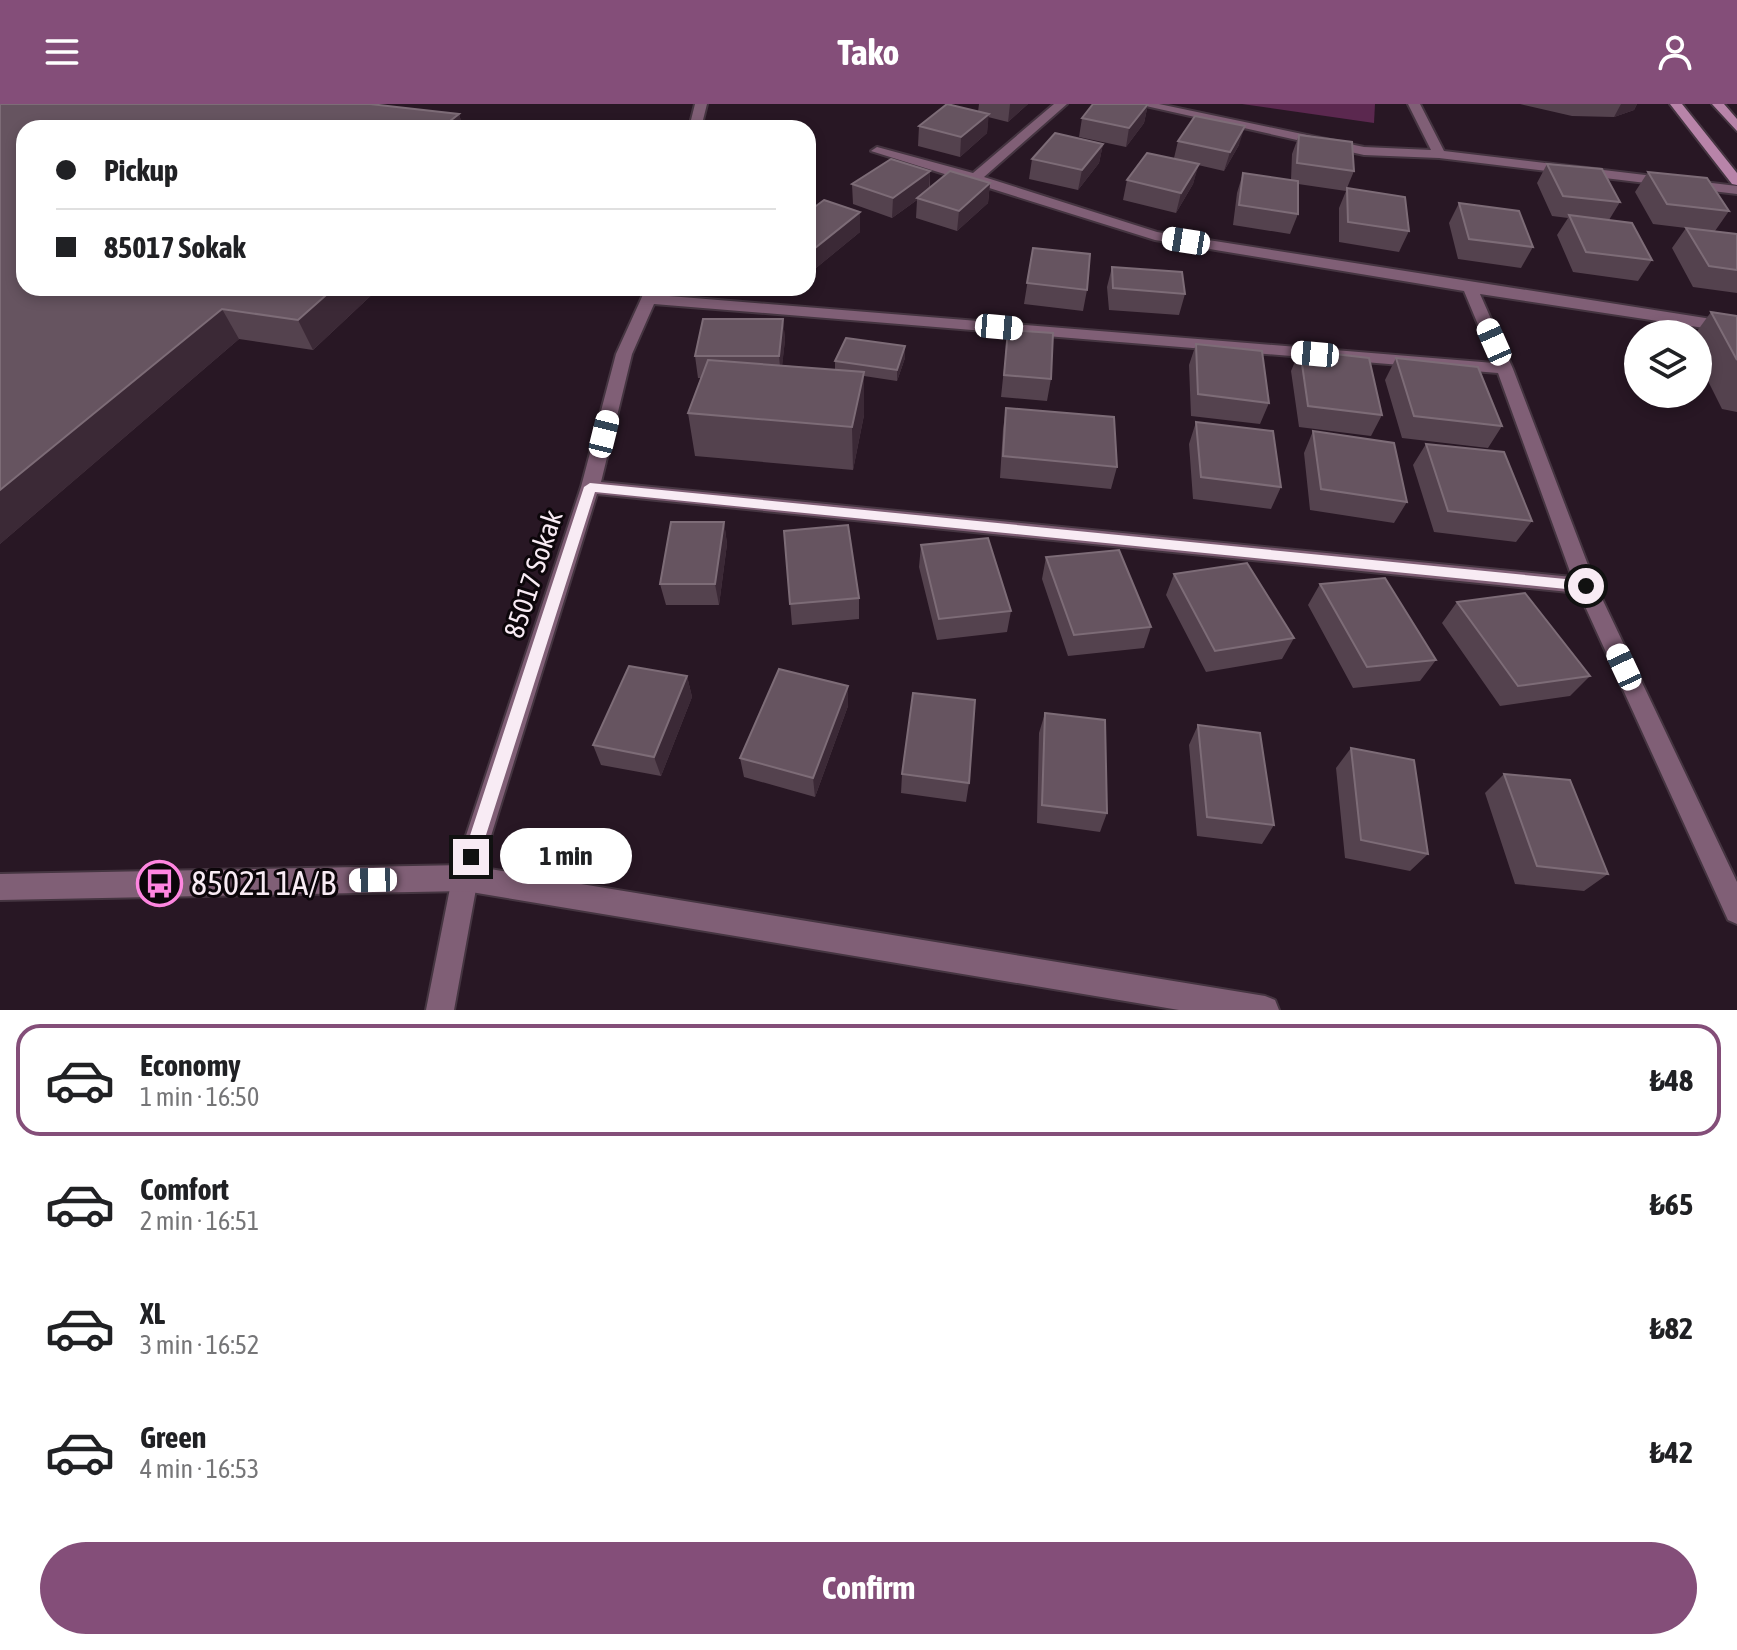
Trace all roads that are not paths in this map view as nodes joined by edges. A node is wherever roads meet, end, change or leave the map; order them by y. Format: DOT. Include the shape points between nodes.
graph roads {
  1 [pos="1061,104"];
  2 [pos="1143,104"];
  3 [pos="1414,104"];
  4 [pos="1676,104"];
  5 [pos="1718,104"];
  6 [pos="1737,127"];
  7 [pos="877,151"];
  8 [pos="1439,154"];
  9 [pos="975,178"];
  10 [pos="1737,181"];
  11 [pos="1737,190"];
  12 [pos="1470,288"];
  13 [pos="651,296"];
  14 [pos="686,296"];
  15 [pos="1737,328"];
  16 [pos="1505,369"];
  17 [pos="590,487"];
  18 [pos="1586,586"];
  19 [pos="465,878"];
  20 [pos="0,887"];
  21 [pos="1737,911"];
  22 [pos="440,1010"];
  23 [pos="1265,1010"];
  1 -- 9 [label="street"];
  2 -- 8 [label="street" via="1364,151"];
  3 -- 8 [label="street"];
  4 -- 10 [label="main road"];
  5 -- 6 [label="main road"];
  7 -- 9 [label="street"];
  8 -- 11 [label="street"];
  9 -- 12 [label="street" via="1155,236"];
  12 -- 15 [label="street"];
  12 -- 16 [label="street"];
  13 -- 17 [label="street, 85017 Sokak" via="624,354"];
  14 -- 16 [label="street"];
  16 -- 18 [label="street"];
  17 -- 18 [label="street"];
  17 -- 19 [label="street, 85017 Sokak"];
  18 -- 21 [label="street"];
  19 -- 20 [label="street"];
  19 -- 22 [label="street, 85017 Sokak"];
  19 -- 23 [label="street"];
}
